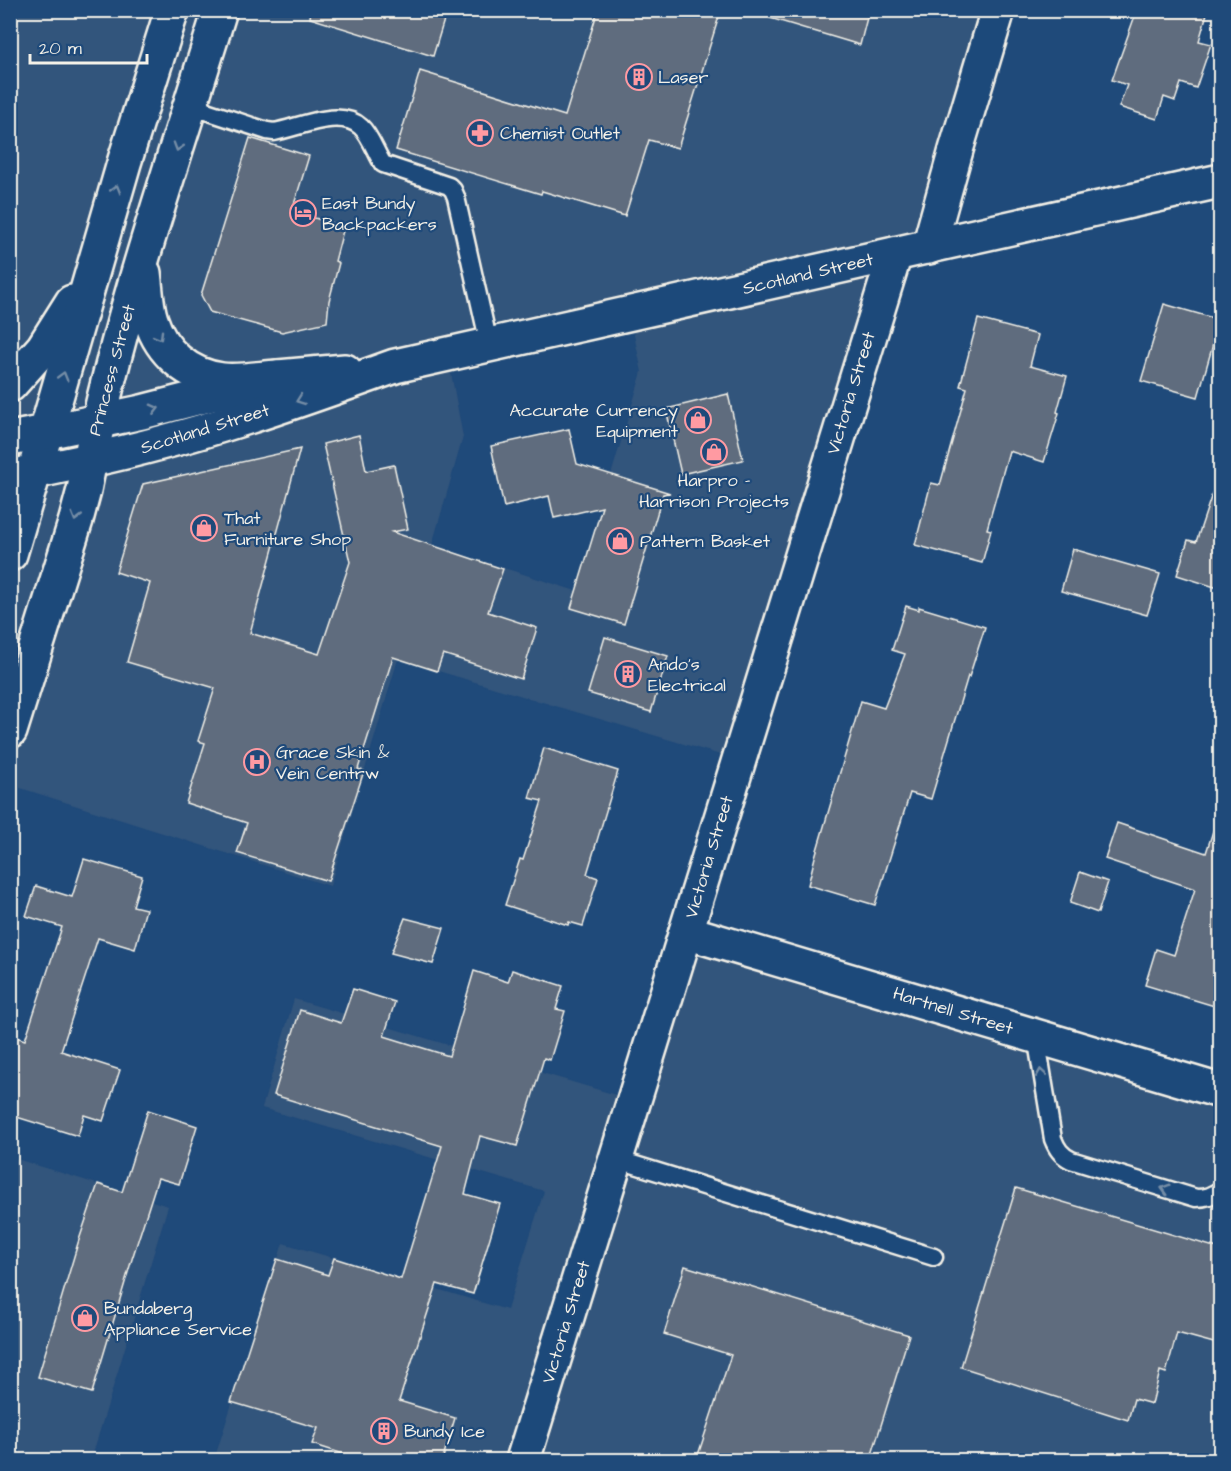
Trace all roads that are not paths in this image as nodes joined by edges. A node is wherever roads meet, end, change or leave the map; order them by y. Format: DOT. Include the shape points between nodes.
graph roads {
  1 [pos="172,10"];
  2 [pos="220,10"];
  3 [pos="998,10"];
  4 [pos="190,106"];
  5 [pos="1221,181"];
  6 [pos="929,247"];
  7 [pos="895,254"];
  8 [pos="96,259"];
  9 [pos="142,259"];
  10 [pos="489,344"];
  11 [pos="395,366"];
  12 [pos="278,377"];
  13 [pos="10,384"];
  14 [pos="98,422"];
  15 [pos="46,432"];
  16 [pos="10,439"];
  17 [pos="90,460"];
  18 [pos="23,475"];
  19 [pos="10,554"];
  20 [pos="10,731"];
  21 [pos="686,932"];
  22 [pos="1036,1036"];
  23 [pos="1221,1091"];
  24 [pos="616,1158"];
  25 [pos="1221,1190"];
  26 [pos="934,1257"];
  27 [pos="524,1461"];
  8 -- 1 [label="street, one-way"];
  2 -- 4 [label="street, Princess Street"];
  3 -- 6 [label="street"];
  4 -- 9 [label="street, Princess Street, one-way"];
  4 -- 10 [label="lane" via="274,132 328,119 355,123 363,129 383,164 449,186 456,197"];
  5 -- 6 [label="street, Scotland Street"];
  6 -- 7 [label="street, Scotland Street"];
  7 -- 10 [label="street, Scotland Street"];
  7 -- 21 [label="street, Victoria Street"];
  8 -- 13 [label="street" via="43,348"];
  15 -- 8 [label="street, one-way"];
  9 -- 12 [label="street, one-way" via="150,317 172,356 213,379"];
  9 -- 14 [label="street, Princess Street"];
  10 -- 11 [label="street, Scotland Street"];
  11 -- 12 [label="street, Scotland Street"];
  11 -- 17 [label="street, Scotland Street, one-way" via="279,407 134,451"];
  14 -- 12 [label="street, Scotland Street, one-way"];
  14 -- 15 [label="street, Scotland Street"];
  14 -- 17 [label="street, Princess Street"];
  15 -- 16 [label="street, Scotland Street"];
  15 -- 18 [label="street"];
  17 -- 18 [label="street, Scotland Street"];
  17 -- 20 [label="street, Princess Street, one-way" via="76,520"];
  18 -- 19 [label="street"];
  21 -- 22 [label="street, Hartnell Street"];
  21 -- 24 [label="street, Victoria Street"];
  22 -- 23 [label="street, Hartnell Street"];
  25 -- 22 [label="lane, one-way" via="1196,1198 1062,1155 1053,1139"];
  24 -- 26 [label="lane"];
  24 -- 27 [label="street, Victoria Street"];
}
